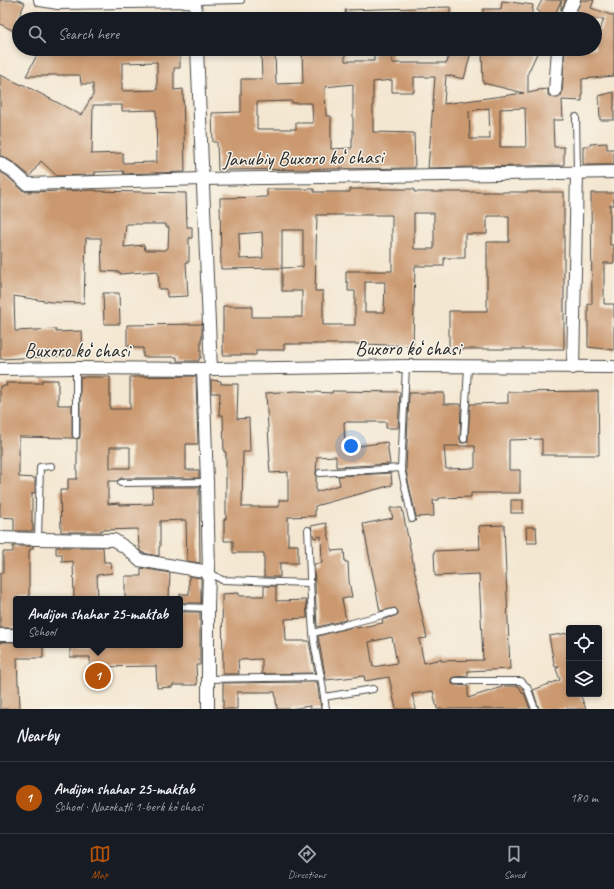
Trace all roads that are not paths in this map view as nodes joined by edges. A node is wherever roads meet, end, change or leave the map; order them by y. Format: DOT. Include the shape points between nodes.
graph roads {
  1 [pos="40,0"];
  2 [pos="241,0"];
  3 [pos="574,0"];
  4 [pos="195,2"];
  5 [pos="196,12"];
  6 [pos="569,12"];
  7 [pos="197,56"];
  8 [pos="558,56"];
  9 [pos="555,91"];
  10 [pos="576,118"];
  11 [pos="0,163"];
  12 [pos="576,172"];
  13 [pos="614,172"];
  14 [pos="203,179"];
  15 [pos="406,366"];
  16 [pos="468,366"];
  17 [pos="76,368"];
  18 [pos="573,368"];
  19 [pos="614,368"];
  20 [pos="207,369"];
  21 [pos="0,370"];
  22 [pos="76,435"];
  23 [pos="464,439"];
  24 [pos="51,466"];
  25 [pos="401,468"];
  26 [pos="320,474"];
  27 [pos="121,482"];
  28 [pos="207,482"];
  29 [pos="412,519"];
  30 [pos="308,530"];
  31 [pos="0,538"];
  32 [pos="38,539"];
  33 [pos="209,572"];
  34 [pos="310,583"];
  35 [pos="183,607"];
  36 [pos="208,608"];
  37 [pos="394,612"];
  38 [pos="313,633"];
  39 [pos="0,635"];
  40 [pos="13,635"];
  41 [pos="321,677"];
  42 [pos="207,679"];
  43 [pos="456,681"];
  44 [pos="373,689"];
  45 [pos="324,697"];
  46 [pos="208,709"];
  47 [pos="326,709"];
  48 [pos="534,709"];
  1 -- 4 [label="street" via="58,3"];
  2 -- 4 [label="lane"];
  3 -- 6 [label="street"];
  4 -- 5 [label="street"];
  7 -- 14 [label="street"];
  8 -- 9 [label="street"];
  10 -- 12 [label="lane"];
  11 -- 14 [label="street, Janubiy Buxoro koʻchasi" via="27,184"];
  12 -- 13 [label="street, Janubiy Buxoro koʻchasi"];
  12 -- 14 [label="street, Janubiy Buxoro koʻchasi"];
  12 -- 18 [label="street"];
  14 -- 20 [label="street"];
  15 -- 16 [label="street, Buxoro koʻchasi"];
  15 -- 20 [label="street, Buxoro koʻchasi"];
  15 -- 25 [label="lane"];
  16 -- 18 [label="street, Buxoro koʻchasi"];
  16 -- 23 [label="lane"];
  17 -- 20 [label="street, Buxoro koʻchasi"];
  17 -- 21 [label="street, Buxoro koʻchasi"];
  17 -- 22 [label="lane"];
  18 -- 19 [label="street, Buxoro koʻchasi"];
  20 -- 28 [label="street"];
  24 -- 32 [label="lane" via="40,467"];
  25 -- 26 [label="lane"];
  25 -- 29 [label="lane"];
  27 -- 28 [label="lane"];
  28 -- 33 [label="street"];
  30 -- 34 [label="lane"];
  31 -- 32 [label="street"];
  32 -- 33 [label="street" via="114,540 139,560"];
  33 -- 34 [label="lane" via="222,580"];
  33 -- 36 [label="street"];
  34 -- 38 [label="lane"];
  35 -- 36 [label="lane"];
  36 -- 42 [label="street"];
  37 -- 38 [label="lane"];
  38 -- 41 [label="lane"];
  39 -- 40 [label="street"];
  41 -- 42 [label="lane"];
  41 -- 45 [label="lane"];
  42 -- 46 [label="street"];
  43 -- 48 [label="lane" via="521,681 527,687"];
  44 -- 45 [label="lane"];
  45 -- 47 [label="lane"];
}
